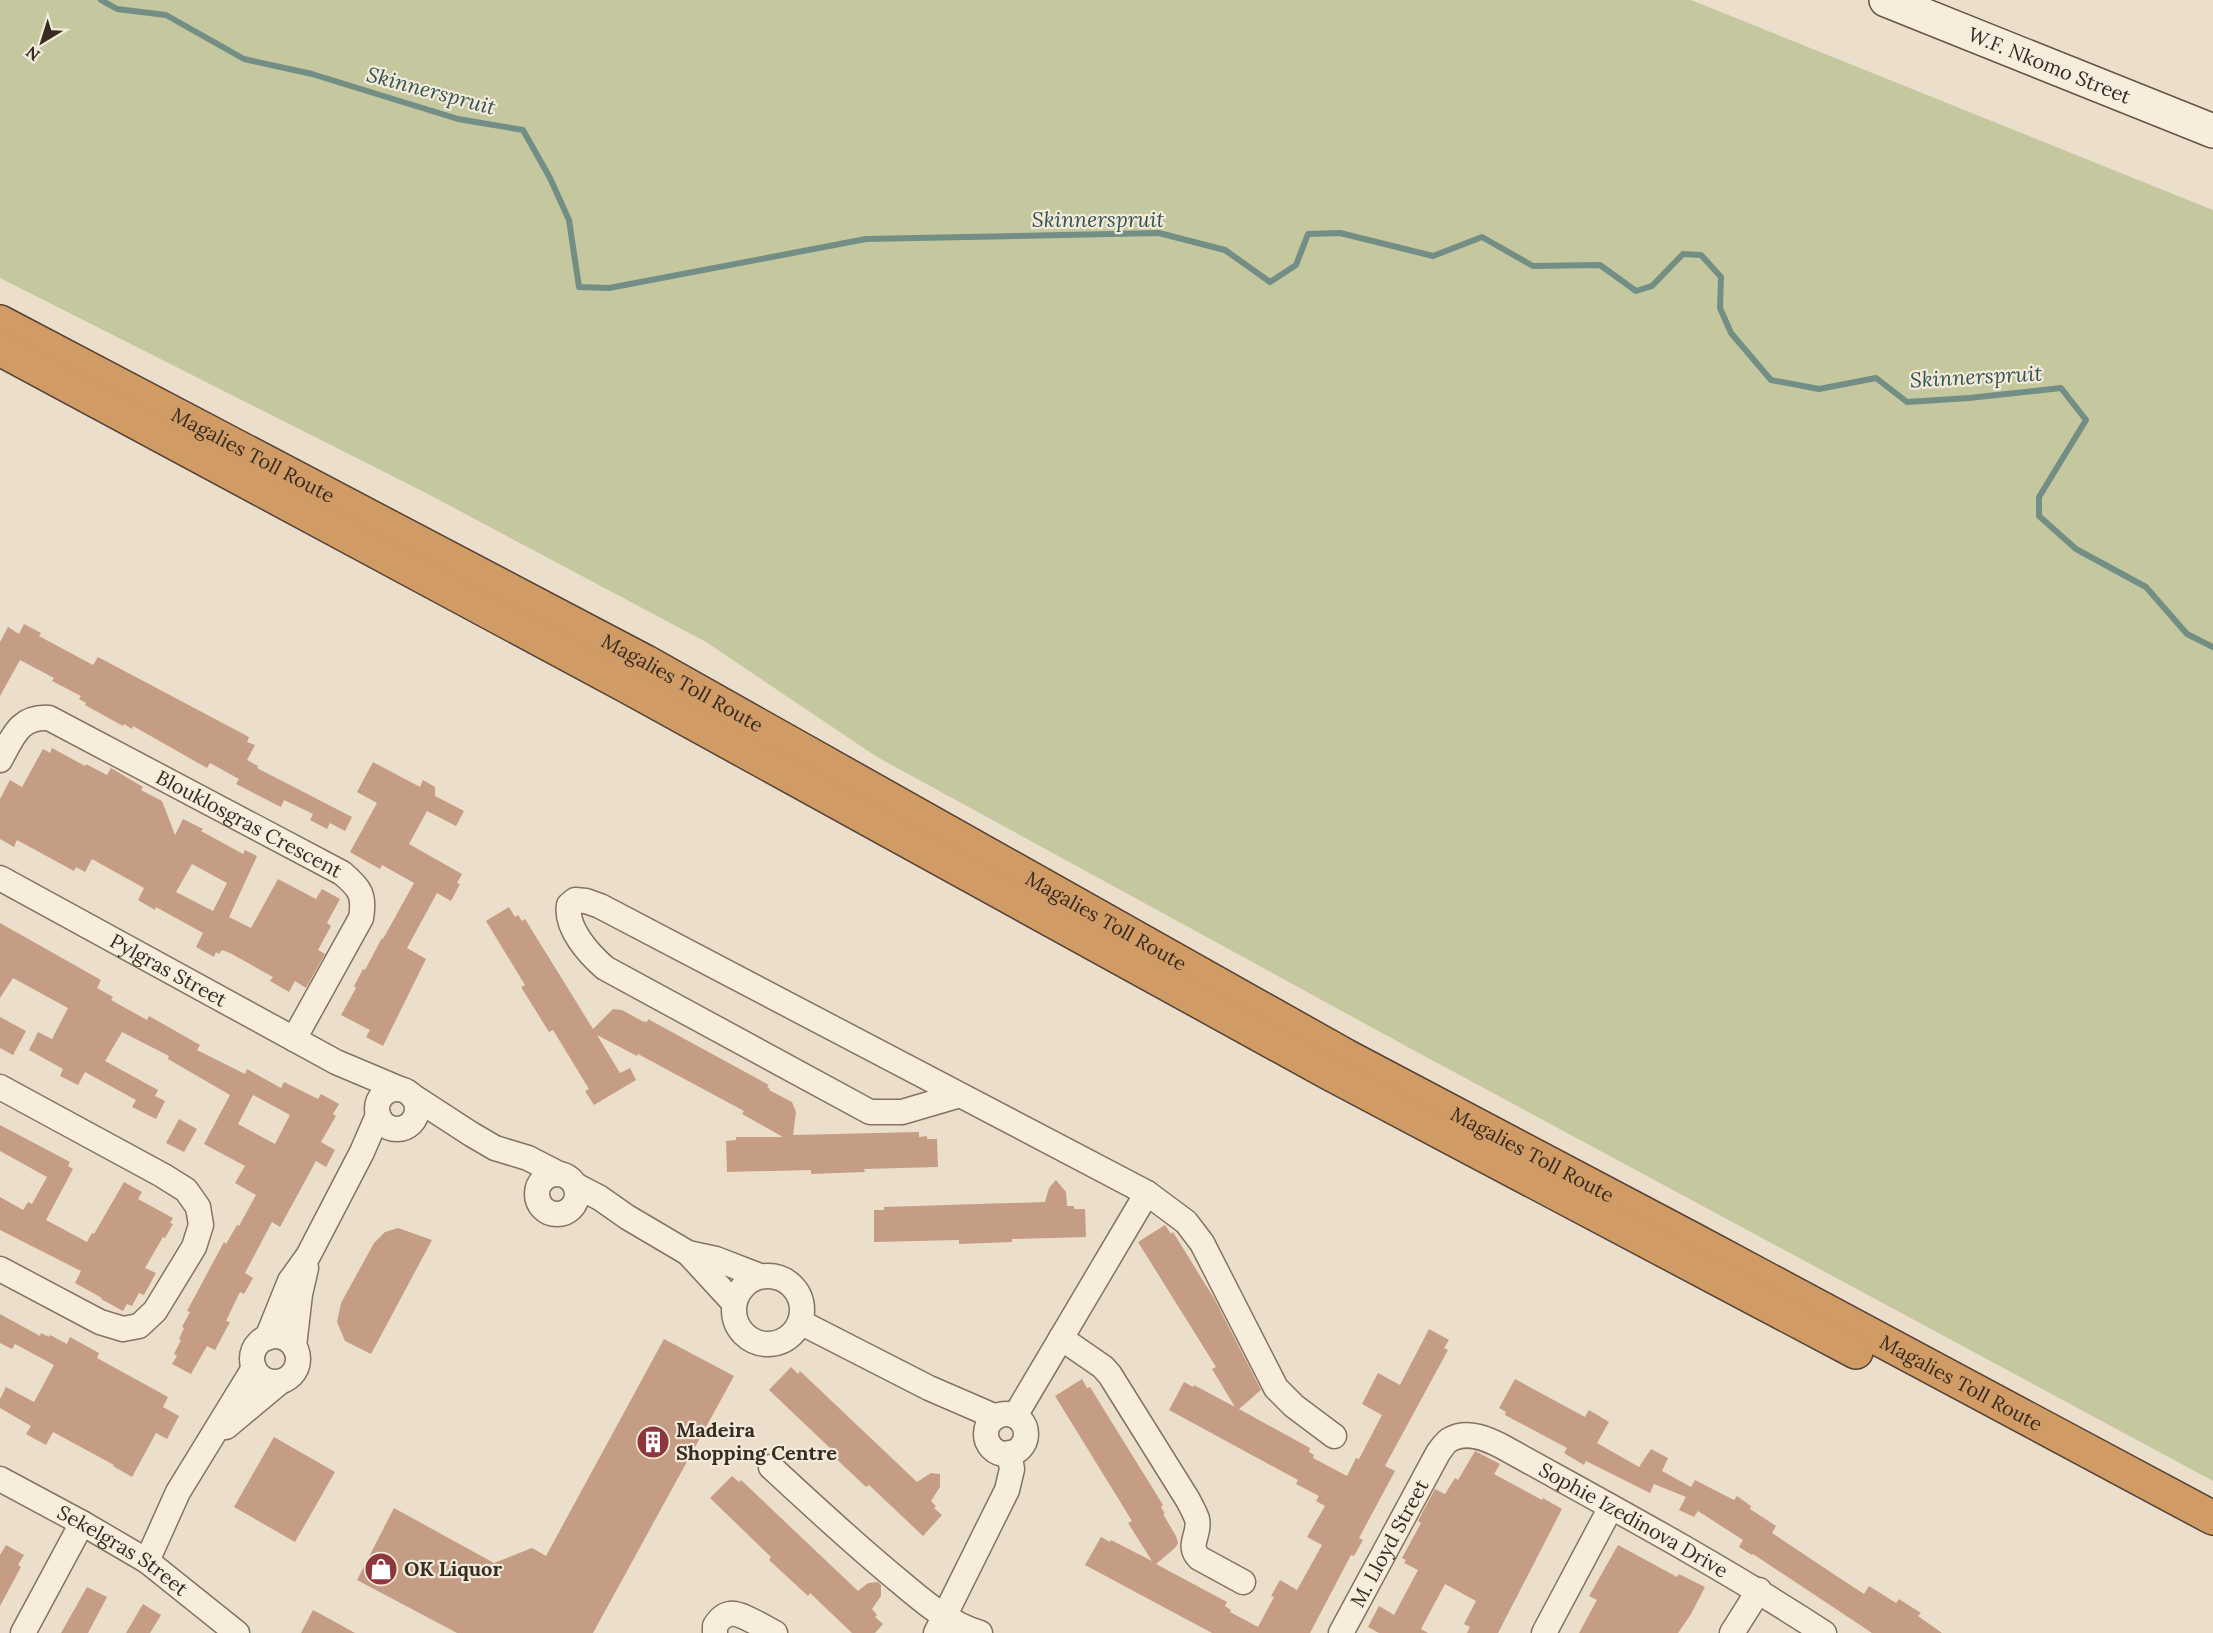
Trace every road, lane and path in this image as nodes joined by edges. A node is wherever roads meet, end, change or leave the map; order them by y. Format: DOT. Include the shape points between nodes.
graph roads {
  1 [pos="1886,0"];
  2 [pos="2213,131"];
  3 [pos="0,322"];
  4 [pos="0,349"];
  5 [pos="0,760"];
  6 [pos="0,878"];
  7 [pos="294,1039"];
  8 [pos="336,1062"];
  9 [pos="0,1087"];
  10 [pos="406,1092"];
  11 [pos="960,1095"];
  12 [pos="378,1112"];
  13 [pos="401,1128"];
  14 [pos="471,1134"];
  15 [pos="495,1148"];
  16 [pos="362,1152"];
  17 [pos="567,1180"];
  18 [pos="537,1193"];
  19 [pos="1147,1193"];
  20 [pos="564,1213"];
  21 [pos="627,1217"];
  22 [pos="688,1253"];
  23 [pos="308,1256"];
  24 [pos="0,1269"];
  25 [pos="760,1276"];
  26 [pos="734,1303"];
  27 [pos="800,1322"];
  28 [pos="267,1338"];
  29 [pos="1061,1338"];
  30 [pos="294,1346"];
  31 [pos="254,1368"];
  32 [pos="280,1382"];
  33 [pos="929,1388"];
  34 [pos="1006,1416"];
  35 [pos="1334,1436"];
  36 [pos="212,1437"];
  37 [pos="987,1439"];
  38 [pos="1438,1453"];
  39 [pos="1009,1454"];
  40 [pos="771,1467"];
  41 [pos="0,1479"];
  42 [pos="1611,1507"];
  43 [pos="2213,1518"];
  44 [pos="82,1523"];
  45 [pos="2213,1541"];
  46 [pos="147,1562"];
  47 [pos="1243,1582"];
  48 [pos="1759,1590"];
  49 [pos="941,1625"];
  50 [pos="23,1633"];
  51 [pos="237,1633"];
  52 [pos="716,1633"];
  53 [pos="775,1633"];
  54 [pos="980,1633"];
  55 [pos="1341,1633"];
  56 [pos="1544,1633"];
  57 [pos="1732,1633"];
  58 [pos="1824,1633"];
  1 -- 2 [label="main road, W.F. Nkomo Street"];
  3 -- 43 [label="highway, Magalies Toll Route" via="646,663 1346,1056"];
  4 -- 45 [label="highway, Magalies Toll Route" via="630,688 1329,1073"];
  5 -- 7 [label="street, Blouklosgras Crescent" via="19,728 37,717 49,718 342,873 352,882 361,892 361,918"];
  6 -- 7 [label="street, Pylgras Street"];
  7 -- 8 [label="street, Pylgras Street"];
  8 -- 10 [label="street, Pylgras Street"];
  8 -- 12 [label="street, Pylgras Street" via="368,1092"];
  9 -- 24 [label="street" via="186,1190 198,1207 201,1225 194,1247 156,1311 140,1326 123,1329 100,1322"];
  10 -- 12 [label="street" via="387,1092 378,1102"];
  10 -- 13 [label="street" via="417,1113"];
  10 -- 14 [label="street, Pylgras Street"];
  11 -- 11 [label="street" via="600,906 575,900 569,905 567,913 580,941 605,968 870,1112 902,1112"];
  11 -- 19 [label="street"];
  12 -- 13 [label="street" via="386,1125"];
  12 -- 16 [label="street"];
  13 -- 14 [label="street, Pylgras Street"];
  13 -- 16 [label="street"];
  14 -- 15 [label="street, Pylgras Street"];
  15 -- 17 [label="street, Pylgras Street" via="528,1158"];
  15 -- 18 [label="street, Pylgras Street"];
  16 -- 23 [label="street"];
  17 -- 18 [label="street" via="546,1177"];
  17 -- 20 [label="street" via="576,1198"];
  17 -- 21 [label="street, Pylgras Street"];
  18 -- 20 [label="street" via="545,1210"];
  19 -- 29 [label="street"];
  19 -- 35 [label="street" via="1186,1222 1202,1243 1276,1388"];
  20 -- 21 [label="street, Pylgras Street"];
  21 -- 22 [label="street, Pylgras Street"];
  22 -- 25 [label="street, Pylgras Street" via="717,1259"];
  22 -- 26 [label="street, Pylgras Street"];
  23 -- 28 [label="street" via="290,1281"];
  23 -- 30 [label="street"];
  25 -- 26 [label="street" via="743,1286"];
  25 -- 27 [label="street" via="780,1278 797,1291 801,1301"];
  26 -- 27 [label="street" via="737,1325 753,1341 764,1344 786,1339"];
  27 -- 33 [label="street"];
  28 -- 30 [label="street" via="282,1338"];
  28 -- 31 [label="street" via="256,1347"];
  29 -- 34 [label="street"];
  29 -- 47 [label="street" via="1110,1375 1188,1500 1198,1526 1194,1553"];
  30 -- 32 [label="street" via="297,1368"];
  31 -- 32 [label="street" via="264,1379"];
  31 -- 36 [label="street"];
  32 -- 36 [label="street"];
  33 -- 34 [label="street"];
  33 -- 37 [label="street"];
  34 -- 37 [label="street" via="988,1426"];
  34 -- 39 [label="street" via="1024,1425 1026,1437 1020,1448"];
  36 -- 46 [label="street" via="178,1492"];
  37 -- 39 [label="street" via="993,1449"];
  38 -- 42 [label="street, Sophie Izedinova Drive" via="1451,1439 1468,1435 1485,1438"];
  38 -- 55 [label="street, M. Lloyd Street"];
  39 -- 49 [label="street" via="1012,1468 1007,1490"];
  40 -- 49 [label="street"];
  41 -- 44 [label="street, Sekelgras Street"];
  42 -- 48 [label="street, Sophie Izedinova Drive"];
  42 -- 56 [label="street"];
  44 -- 46 [label="street, Sekelgras Street"];
  44 -- 50 [label="street"];
  46 -- 51 [label="street, Sekelgras Street"];
  48 -- 57 [label="street"];
  48 -- 58 [label="street, Sophie Izedinova Drive"];
  49 -- 54 [label="street"];
  52 -- 53 [label="street" via="720,1619 730,1614"];
}
